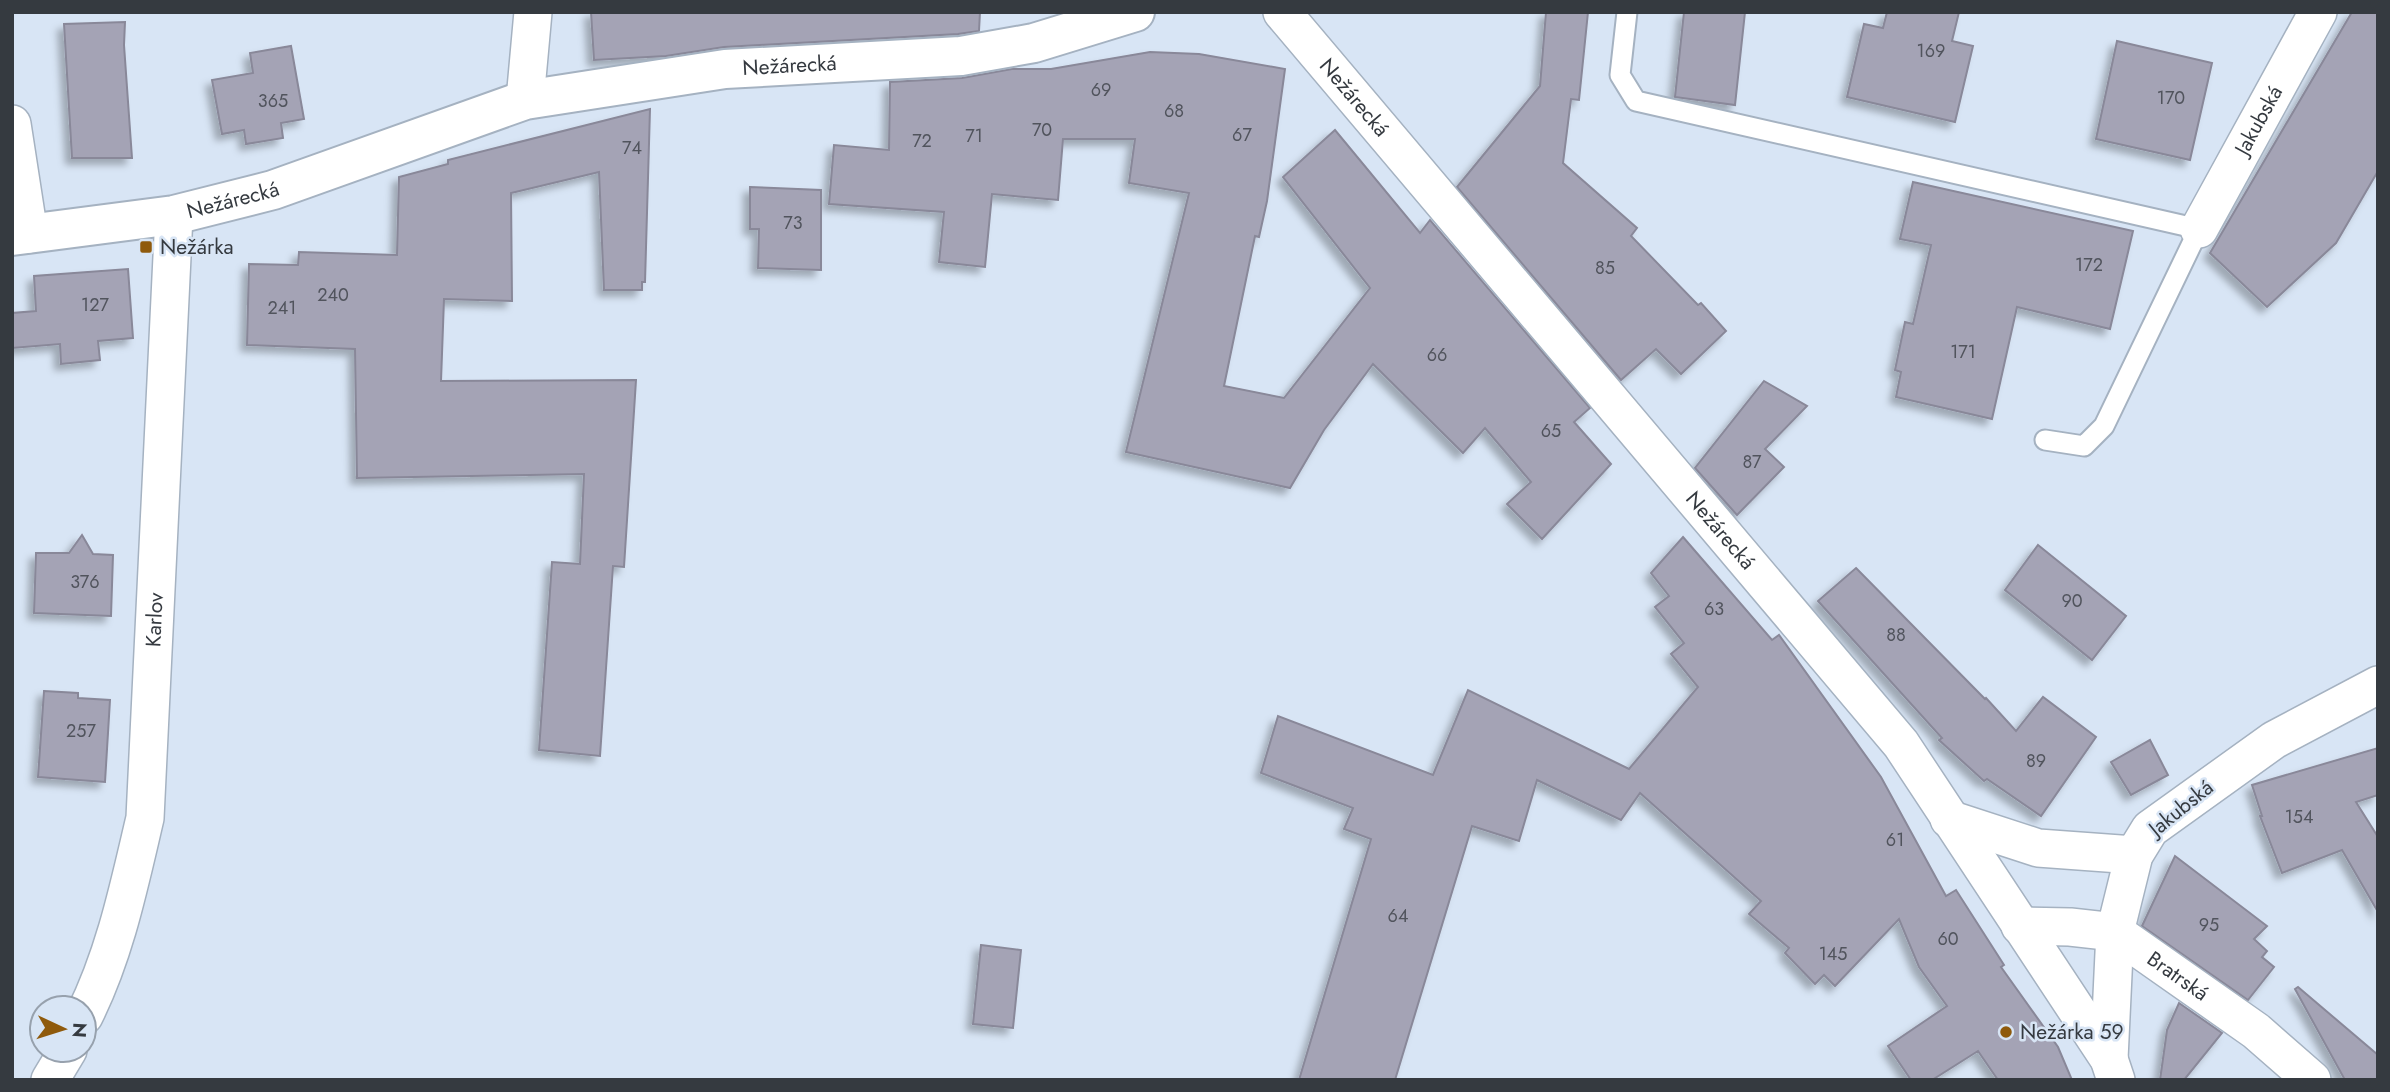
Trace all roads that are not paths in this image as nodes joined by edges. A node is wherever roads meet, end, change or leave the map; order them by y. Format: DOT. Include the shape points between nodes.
graph roads {
  1 [pos="533,12"];
  2 [pos="1135,12"];
  3 [pos="1282,12"];
  4 [pos="1627,12"];
  5 [pos="2318,12"];
  6 [pos="525,100"];
  7 [pos="12,124"];
  8 [pos="174,215"];
  9 [pos="2199,229"];
  10 [pos="20,235"];
  11 [pos="2045,440"];
  12 [pos="2378,685"];
  13 [pos="1949,819"];
  14 [pos="2134,855"];
  15 [pos="2020,926"];
  16 [pos="2115,932"];
  17 [pos="95,994"];
  18 [pos="60,1064"];
  19 [pos="2113,1069"];
  20 [pos="50,1080"];
  21 [pos="2312,1080"];
  1 -- 6 [label="street"];
  2 -- 6 [label="street, Nežárecká" via="1034,43 961,56 725,69"];
  3 -- 13 [label="street, Nežárecká" via="1901,744"];
  4 -- 9 [label="lane" via="1620,75 1636,101"];
  5 -- 9 [label="street, Jakubská"];
  6 -- 8 [label="street, Nežárecká" via="273,190"];
  7 -- 10 [label="street"];
  8 -- 10 [label="street, Nežárecká"];
  8 -- 17 [label="street, Karlov" via="145,818 123,909"];
  9 -- 11 [label="lane" via="2104,426 2084,446"];
  12 -- 14 [label="street, Jakubská" via="2274,740 2150,829"];
  13 -- 14 [label="street" via="2038,848"];
  13 -- 15 [label="street, Nežárecká"];
  14 -- 16 [label="street, Jakubská"];
  15 -- 16 [label="street, Bratrská"];
  15 -- 19 [label="street, Nežárecká"];
  16 -- 19 [label="street, Jakubská"];
  16 -- 21 [label="street, Bratrská" via="2256,1031"];
  18 -- 20 [label="street"];
}
